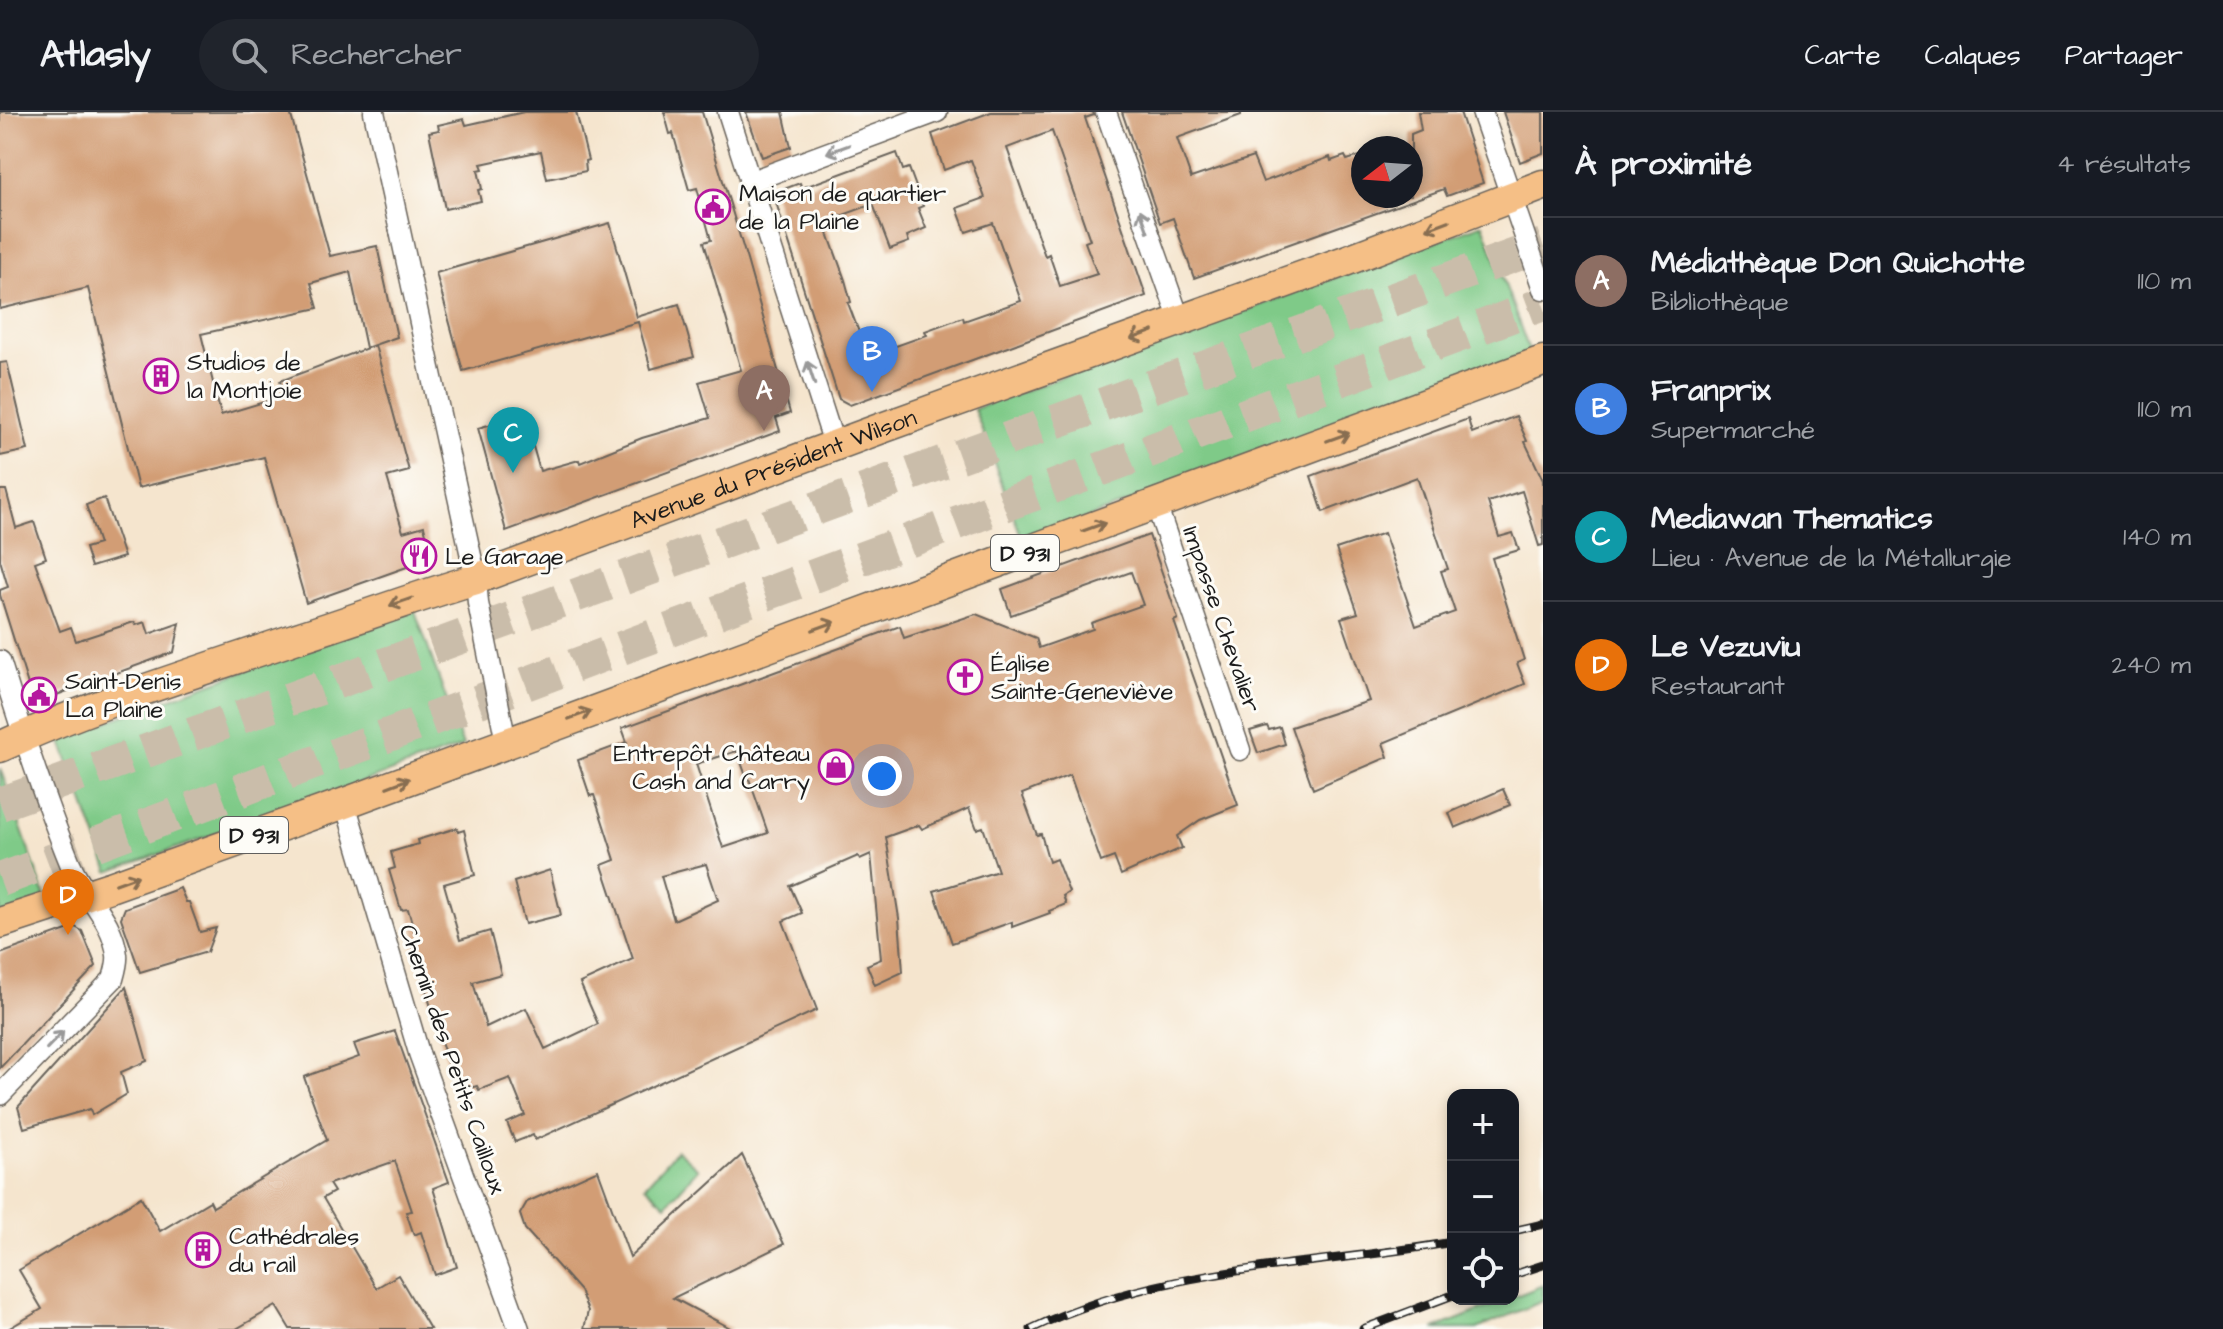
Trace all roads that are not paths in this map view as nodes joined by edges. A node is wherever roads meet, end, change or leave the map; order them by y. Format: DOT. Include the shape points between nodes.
graph roads {
  1 [pos="374,112"];
  2 [pos="728,112"];
  3 [pos="937,112"];
  4 [pos="1106,112"];
  5 [pos="1482,112"];
  6 [pos="749,182"];
  7 [pos="1543,185"];
  8 [pos="1511,197"];
  9 [pos="1543,289"];
  10 [pos="1180,321"];
  11 [pos="1543,361"];
  12 [pos="835,447"];
  13 [pos="1156,504"];
  14 [pos="476,579"];
  15 [pos="0,661"];
  16 [pos="11,741"];
  17 [pos="506,742"];
  18 [pos="1240,750"];
  19 [pos="345,803"];
  20 [pos="87,894"];
  21 [pos="0,923"];
  22 [pos="0,1095"];
  23 [pos="519,1329"];
  1 -- 14 [label="street"];
  2 -- 6 [label="street"];
  3 -- 6 [label="street, one-way"];
  10 -- 4 [label="street, one-way"];
  5 -- 8 [label="street"];
  12 -- 6 [label="street, one-way"];
  7 -- 8 [label="main road, Avenue du Président Wilson"];
  8 -- 9 [label="street"];
  8 -- 10 [label="main road, Avenue du Président Wilson, one-way"];
  10 -- 12 [label="main road, Avenue du Président Wilson, one-way"];
  13 -- 11 [label="main road, D 931, one-way"];
  12 -- 14 [label="main road, Avenue du Président Wilson"];
  17 -- 13 [label="main road, D 931, one-way"];
  13 -- 18 [label="street, Impasse Chevalier"];
  14 -- 16 [label="main road, Avenue du Président Wilson, one-way" via="232,659"];
  14 -- 17 [label="street"];
  15 -- 16 [label="street"];
  16 -- 20 [label="street"];
  19 -- 17 [label="main road, D 931, one-way"];
  20 -- 19 [label="main road, D 931, one-way"];
  19 -- 23 [label="street, Chemin des Petits Cailloux" via="419,1053"];
  20 -- 21 [label="main road, D 931"];
  22 -- 20 [label="street, one-way" via="113,979 118,957 103,913"];
}
